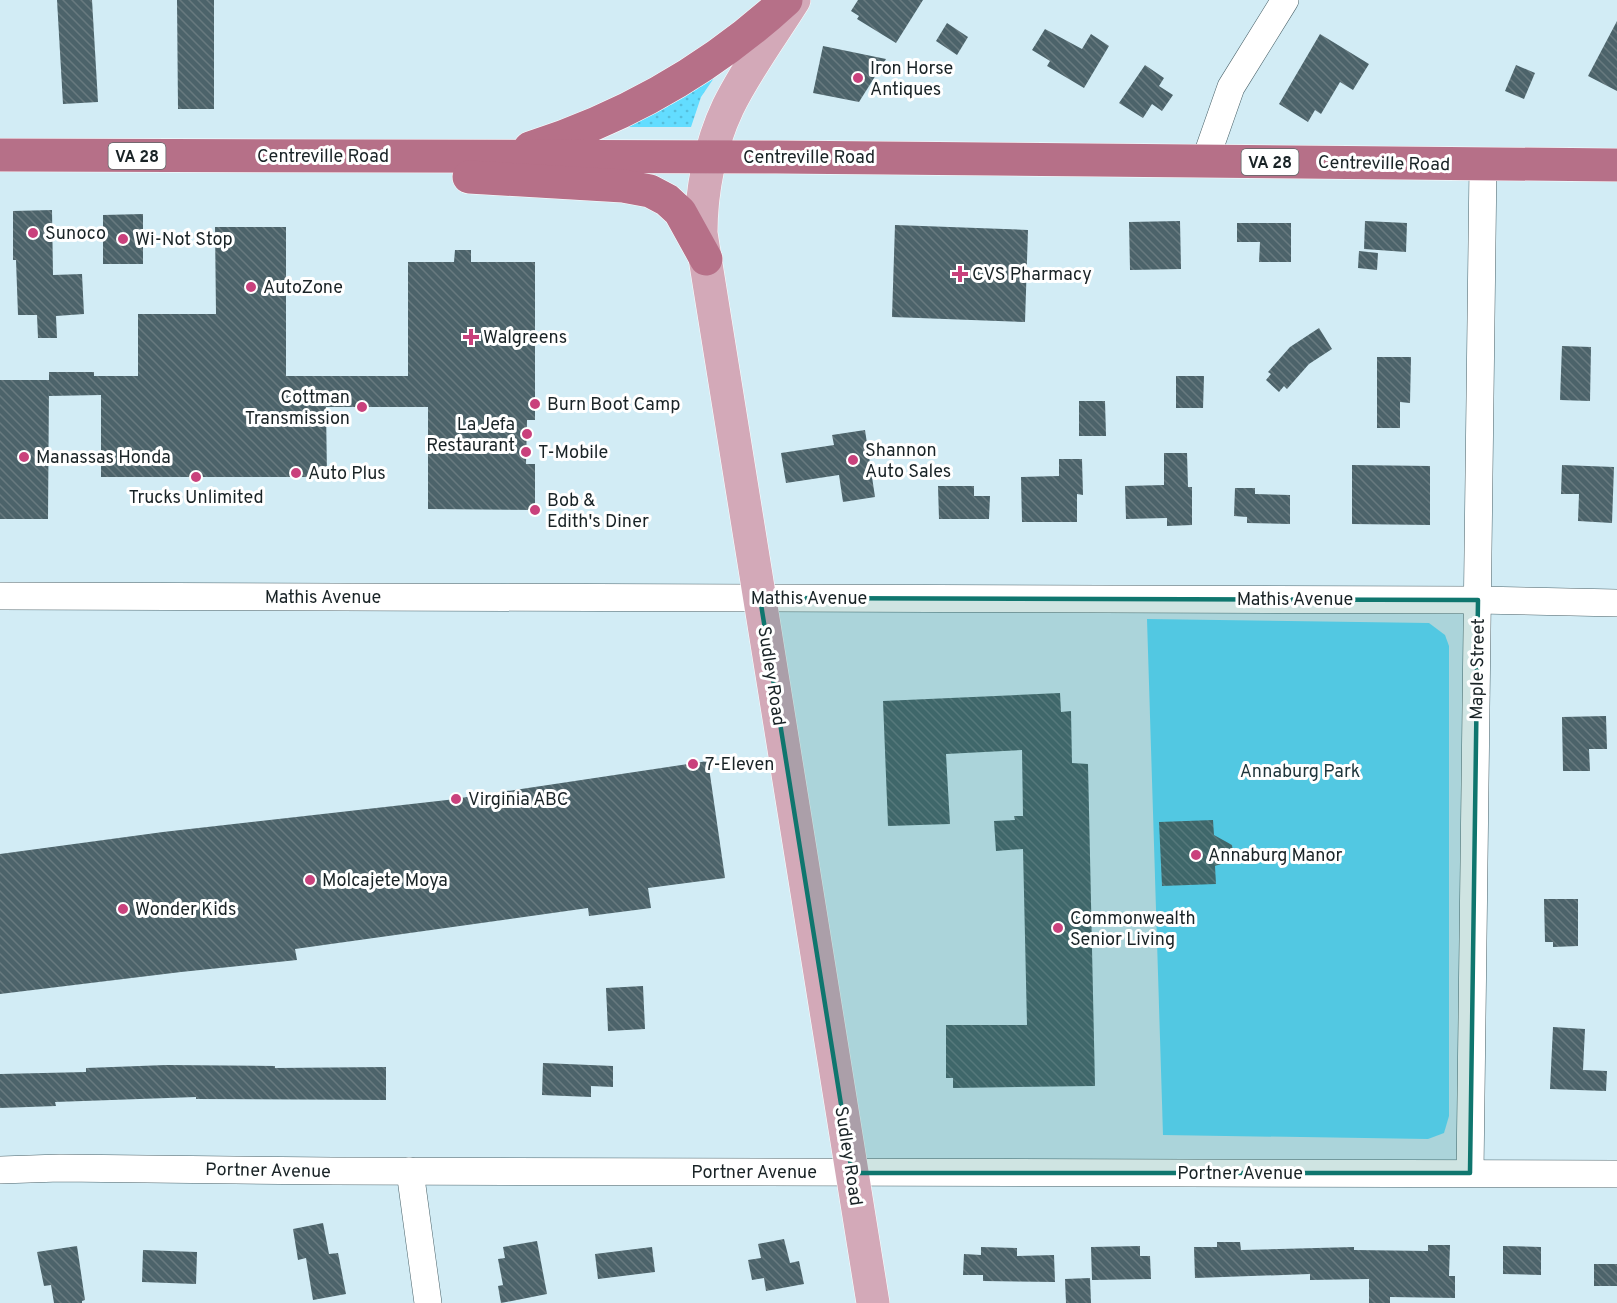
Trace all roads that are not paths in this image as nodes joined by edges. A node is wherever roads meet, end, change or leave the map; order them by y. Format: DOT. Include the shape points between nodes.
graph roads {
  1 [pos="786,0"];
  2 [pos="794,0"];
  3 [pos="1285,0"];
  4 [pos="0,155"];
  5 [pos="411,156"];
  6 [pos="504,157"];
  7 [pos="712,157"];
  8 [pos="1205,161"];
  9 [pos="1483,164"];
  10 [pos="1617,165"];
  11 [pos="706,259"];
  12 [pos="0,596"];
  13 [pos="760,598"];
  14 [pos="1478,600"];
  15 [pos="1617,603"];
  16 [pos="0,1170"];
  17 [pos="410,1171"];
  18 [pos="852,1173"];
  19 [pos="1470,1173"];
  20 [pos="1617,1174"];
  21 [pos="428,1303"];
  22 [pos="873,1303"];
  1 -- 6 [label="highway" via="725,52 671,87 587,128"];
  2 -- 7 [label="main road, Sudley Road" via="728,107"];
  3 -- 8 [label="street" via="1231,87"];
  4 -- 5 [label="highway, Centreville Road / VA 28"];
  5 -- 6 [label="highway, Centreville Road / VA 28"];
  5 -- 11 [label="highway" via="461,177 650,191 680,212"];
  6 -- 7 [label="highway, Centreville Road / VA 28"];
  7 -- 8 [label="highway, Centreville Road / VA 28"];
  7 -- 11 [label="main road, Sudley Road" via="701,208"];
  8 -- 9 [label="highway, Centreville Road / VA 28"];
  9 -- 10 [label="highway, Centreville Road / VA 28"];
  9 -- 14 [label="street, Maple Street"];
  11 -- 13 [label="main road, Sudley Road"];
  12 -- 13 [label="street, Mathis Avenue"];
  13 -- 14 [label="street, Mathis Avenue"];
  13 -- 18 [label="main road, Sudley Road"];
  14 -- 15 [label="street, Mathis Avenue"];
  14 -- 19 [label="street, Maple Street"];
  16 -- 17 [label="street, Portner Avenue"];
  17 -- 18 [label="street, Portner Avenue"];
  17 -- 21 [label="street"];
  18 -- 19 [label="street, Portner Avenue"];
  18 -- 22 [label="main road, Sudley Road"];
  19 -- 20 [label="street, Portner Avenue"];
}
